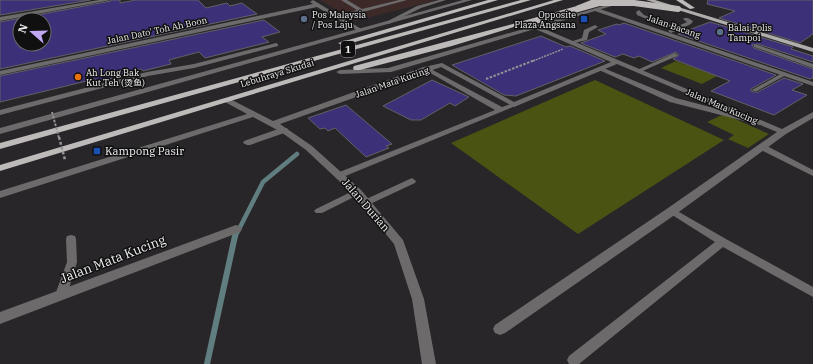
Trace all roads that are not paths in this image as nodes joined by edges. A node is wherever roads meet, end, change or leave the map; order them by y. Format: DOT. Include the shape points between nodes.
graph roads {
  1 [pos="108,0"];
  2 [pos="310,0"];
  3 [pos="342,0"];
  4 [pos="406,0"];
  5 [pos="444,0"];
  6 [pos="469,0"];
  7 [pos="496,0"];
  8 [pos="528,0"];
  9 [pos="560,0"];
  10 [pos="597,0"];
  11 [pos="650,0"];
  12 [pos="667,0"];
  13 [pos="679,0"];
  14 [pos="318,5"];
  15 [pos="612,5"];
  16 [pos="678,9"];
  17 [pos="362,10"];
  18 [pos="597,10"];
  19 [pos="639,12"];
  20 [pos="688,13"];
  21 [pos="338,17"];
  22 [pos="0,19"];
  23 [pos="387,23"];
  24 [pos="524,24"];
  25 [pos="535,27"];
  26 [pos="595,27"];
  27 [pos="677,29"];
  28 [pos="360,30"];
  29 [pos="664,33"];
  30 [pos="574,44"];
  31 [pos="813,44"];
  32 [pos="276,45"];
  33 [pos="756,46"];
  34 [pos="813,50"];
  35 [pos="675,55"];
  36 [pos="617,62"];
  37 [pos="813,66"];
  38 [pos="427,69"];
  39 [pos="601,69"];
  40 [pos="638,71"];
  41 [pos="340,72"];
  42 [pos="0,73"];
  43 [pos="784,74"];
  44 [pos="813,84"];
  45 [pos="275,85"];
  46 [pos="755,90"];
  47 [pos="169,98"];
  48 [pos="228,100"];
  49 [pos="514,105"];
  50 [pos="501,110"];
  51 [pos="0,113"];
  52 [pos="254,114"];
  53 [pos="813,114"];
  54 [pos="273,124"];
  55 [pos="764,124"];
  56 [pos="284,130"];
  57 [pos="0,131"];
  58 [pos="783,132"];
  59 [pos="247,143"];
  60 [pos="0,146"];
  61 [pos="762,147"];
  62 [pos="0,168"];
  63 [pos="813,173"];
  64 [pos="340,175"];
  65 [pos="412,181"];
  66 [pos="357,192"];
  67 [pos="0,195"];
  68 [pos="365,203"];
  69 [pos="319,210"];
  70 [pos="672,212"];
  71 [pos="236,229"];
  72 [pos="71,239"];
  73 [pos="722,242"];
  74 [pos="813,292"];
  75 [pos="61,295"];
  76 [pos="0,318"];
  77 [pos="500,328"];
  78 [pos="574,360"];
  79 [pos="429,364"];
  1 -- 22 [label="street"];
  2 -- 14 [label="street"];
  3 -- 17 [label="lane"];
  4 -- 17 [label="lane"];
  5 -- 23 [label="lane" via="419,7"];
  6 -- 23 [label="street"];
  7 -- 47 [label="highway" via="321,49"];
  8 -- 47 [label="highway, Lebuhraya Skudai / 1"];
  9 -- 45 [label="highway, Lebuhraya Skudai / 1"];
  10 -- 24 [label="highway, bridge"];
  11 -- 16 [label="main road, bridge"];
  12 -- 20 [label="main road"];
  13 -- 20 [label="highway"];
  14 -- 21 [label="street"];
  14 -- 42 [label="street, Jalan Dato' Toh Ah Boon"];
  15 -- 18 [label="street"];
  16 -- 20 [label="main road"];
  16 -- 24 [label="highway, bridge" via="634,3 599,3"];
  17 -- 21 [label="lane"];
  18 -- 25 [label="street"];
  18 -- 29 [label="street, Jalan Bacang"];
  19 -- 27 [label="lane" via="642,16"];
  20 -- 27 [label="lane" via="689,23"];
  20 -- 31 [label="main road"];
  20 -- 34 [label="main road"];
  21 -- 28 [label="street"];
  23 -- 28 [label="street"];
  24 -- 41 [label="highway"];
  25 -- 30 [label="street, Jalan Mata Kucing"];
  25 -- 41 [label="street" via="388,70"];
  26 -- 30 [label="lane" via="586,31 585,39"];
  27 -- 29 [label="lane"];
  28 -- 57 [label="street"];
  29 -- 43 [label="street, Jalan Bacang"];
  30 -- 36 [label="street, Jalan Mata Kucing"];
  32 -- 51 [label="street" via="194,66 147,74"];
  33 -- 37 [label="lane"];
  35 -- 40 [label="lane"];
  36 -- 39 [label="street"];
  36 -- 40 [label="street, Jalan Mata Kucing"];
  38 -- 49 [label="street, Jalan Mata Kucing" via="442,66"];
  38 -- 50 [label="lane"];
  38 -- 54 [label="street, Jalan Mata Kucing"];
  39 -- 49 [label="street"];
  39 -- 55 [label="lane" via="673,100"];
  40 -- 55 [label="street, Jalan Mata Kucing"];
  41 -- 45 [label="highway"];
  43 -- 44 [label="street, Jalan Bacang"];
  43 -- 46 [label="lane"];
  45 -- 48 [label="highway, Lebuhraya Skudai / 1"];
  47 -- 60 [label="highway, Lebuhraya Skudai / 1"];
  48 -- 52 [label="street, Jalan Durian"];
  48 -- 62 [label="highway, Lebuhraya Skudai / 1"];
  49 -- 50 [label="lane"];
  50 -- 64 [label="lane"];
  52 -- 54 [label="street, Jalan Durian"];
  52 -- 67 [label="street"];
  53 -- 58 [label="street"];
  54 -- 56 [label="street, Jalan Durian"];
  55 -- 58 [label="street, Jalan Mata Kucing"];
  56 -- 59 [label="lane"];
  56 -- 64 [label="street, Jalan Durian"];
  58 -- 61 [label="street"];
  61 -- 63 [label="lane"];
  61 -- 70 [label="street"];
  64 -- 66 [label="street, Jalan Durian"];
  65 -- 68 [label="lane"];
  66 -- 68 [label="street, Jalan Durian"];
  66 -- 69 [label="lane"];
  68 -- 79 [label="street, Jalan Durian" via="399,243 418,299"];
  70 -- 73 [label="lane"];
  70 -- 77 [label="street"];
  71 -- 75 [label="street, Jalan Mata Kucing"];
  72 -- 75 [label="lane" via="72,262"];
  73 -- 74 [label="lane"];
  73 -- 78 [label="lane"];
  75 -- 76 [label="street, Jalan Mata Kucing"];
}
